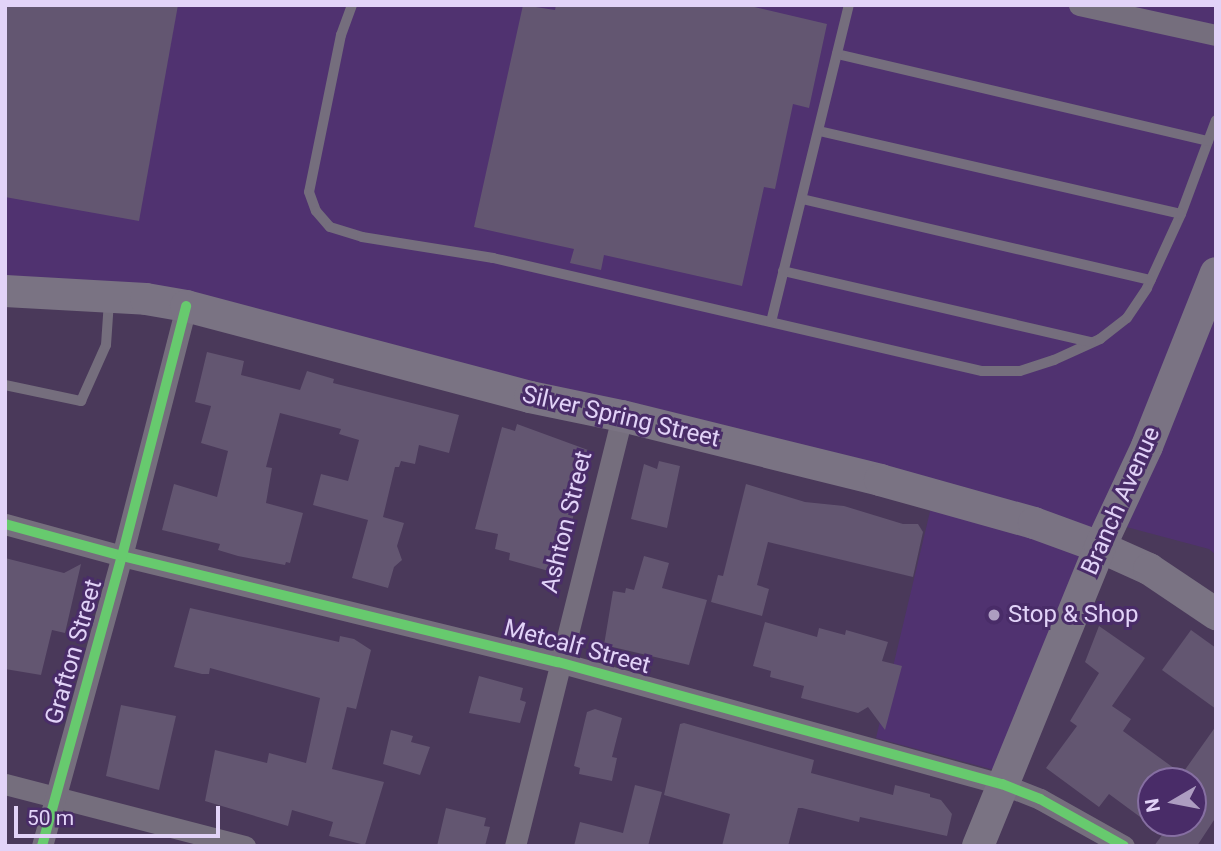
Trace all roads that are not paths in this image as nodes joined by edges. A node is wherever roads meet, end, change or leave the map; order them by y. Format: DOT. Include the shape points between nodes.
graph roads {
  1 [pos="352,5"];
  2 [pos="849,5"];
  3 [pos="1079,5"];
  4 [pos="1216,35"];
  5 [pos="837,54"];
  6 [pos="1216,120"];
  7 [pos="819,131"];
  8 [pos="1208,141"];
  9 [pos="802,199"];
  10 [pos="1181,214"];
  11 [pos="783,271"];
  12 [pos="1216,273"];
  13 [pos="1151,280"];
  14 [pos="5,291"];
  15 [pos="109,297"];
  16 [pos="186,306"];
  17 [pos="771,322"];
  18 [pos="1091,342"];
  19 [pos="5,385"];
  20 [pos="622,416"];
  21 [pos="5,524"];
  22 [pos="1100,547"];
  23 [pos="122,556"];
  24 [pos="1208,601"];
  25 [pos="558,662"];
  26 [pos="5,784"];
  27 [pos="1002,784"];
  28 [pos="54,796"];
  29 [pos="42,846"];
  30 [pos="245,846"];
  31 [pos="515,846"];
  32 [pos="978,846"];
  33 [pos="1125,846"];
  1 -- 17 [label="lane" via="341,35 309,192 316,211 330,227 362,237 493,258"];
  2 -- 5 [label="lane"];
  3 -- 4 [label="street"];
  5 -- 7 [label="lane"];
  5 -- 8 [label="lane"];
  6 -- 8 [label="lane"];
  7 -- 9 [label="lane"];
  7 -- 10 [label="lane"];
  8 -- 10 [label="lane"];
  9 -- 11 [label="lane"];
  9 -- 13 [label="lane"];
  10 -- 13 [label="lane"];
  11 -- 17 [label="lane"];
  11 -- 18 [label="lane"];
  12 -- 22 [label="main road, Branch Avenue" via="1147,446"];
  13 -- 18 [label="lane" via="1127,318"];
  14 -- 15 [label="main road, Silver Spring Street"];
  15 -- 16 [label="main road, Silver Spring Street"];
  15 -- 19 [label="lane" via="106,345 81,401"];
  16 -- 20 [label="main road, Silver Spring Street" via="530,397"];
  16 -- 23 [label="street, Grafton Street"];
  17 -- 18 [label="lane" via="982,371 1020,371"];
  20 -- 22 [label="main road, Silver Spring Street" via="892,483 1034,523"];
  20 -- 25 [label="street, Ashton Street"];
  21 -- 23 [label="street, Metcalf Street"];
  22 -- 24 [label="main road, Silver Spring Street"];
  22 -- 27 [label="main road, Branch Avenue"];
  23 -- 25 [label="street, Metcalf Street"];
  23 -- 28 [label="street, Grafton Street"];
  25 -- 27 [label="street, Metcalf Street"];
  25 -- 31 [label="street, Ashton Street"];
  26 -- 28 [label="street"];
  27 -- 32 [label="main road, Branch Avenue"];
  27 -- 33 [label="street, Metcalf Street" via="1040,799"];
  28 -- 29 [label="street, Grafton Street"];
  28 -- 30 [label="street"];
}
